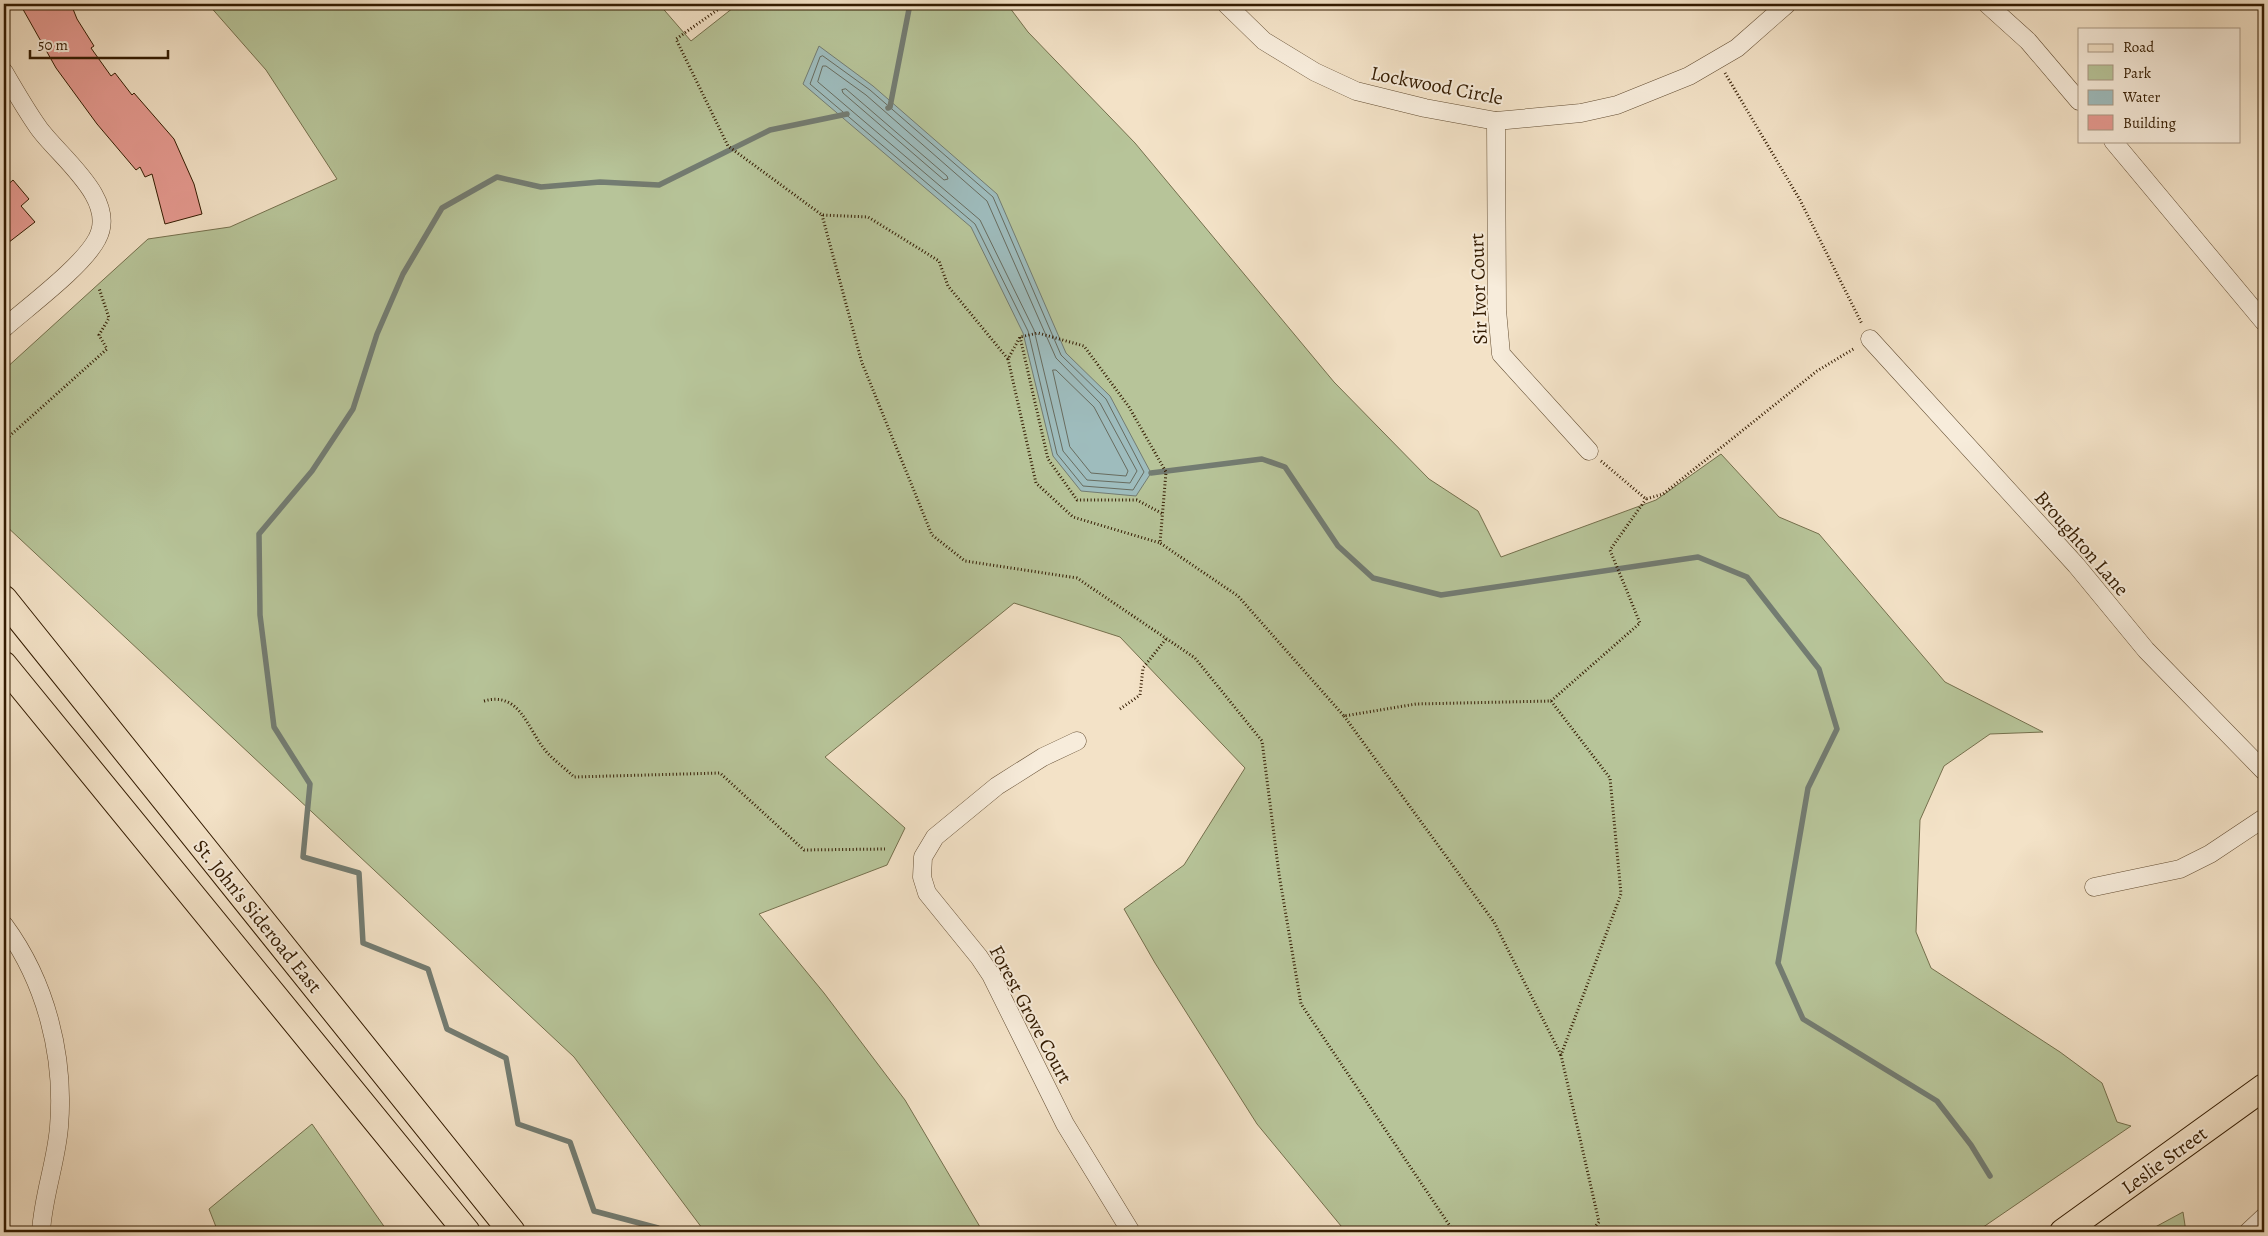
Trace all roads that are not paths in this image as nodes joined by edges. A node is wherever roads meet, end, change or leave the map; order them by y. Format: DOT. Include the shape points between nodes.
graph roads {
  1 [pos="1226,4"];
  2 [pos="1787,4"];
  3 [pos="1987,4"];
  4 [pos="4,72"];
  5 [pos="2078,101"];
  6 [pos="1496,121"];
  7 [pos="2113,142"];
  8 [pos="2264,322"];
  9 [pos="4,328"];
  10 [pos="1870,339"];
  11 [pos="1589,451"];
  12 [pos="4,599"];
  13 [pos="4,665"];
  14 [pos="1077,741"];
  15 [pos="2264,771"];
  16 [pos="2264,818"];
  17 [pos="2094,887"];
  18 [pos="4,925"];
  19 [pos="2264,1087"];
  20 [pos="2264,1217"];
  21 [pos="42,1232"];
  22 [pos="467,1232"];
  23 [pos="512,1232"];
  24 [pos="1131,1232"];
  25 [pos="2063,1232"];
  26 [pos="2248,1232"];
  1 -- 6 [label="street, Lockwood Circle" via="1264,42 1315,72 1356,91"];
  2 -- 6 [label="street, Lockwood Circle" via="1717,60 1689,76 1617,105 1582,113"];
  3 -- 5 [label="street" via="2028,41"];
  4 -- 9 [label="street" via="39,129 96,197 102,218 98,238 84,256"];
  6 -- 11 [label="street, Sir Ivor Court" via="1497,310 1501,354"];
  7 -- 8 [label="street"];
  10 -- 15 [label="street, Broughton Lane" via="2076,566 2146,650"];
  12 -- 23 [label="main road, St. John's Sideroad East"];
  13 -- 22 [label="main road, St. John's Sideroad East"];
  14 -- 24 [label="street, Forest Grove Court" via="997,786 935,837 923,857 922,877 929,896 991,975 1066,1124"];
  16 -- 17 [label="street" via="2210,854 2180,869"];
  18 -- 21 [label="street" via="32,972 55,1048 59,1127 44,1199"];
  19 -- 25 [label="main road, Leslie Street"];
  20 -- 26 [label="street"];
}
